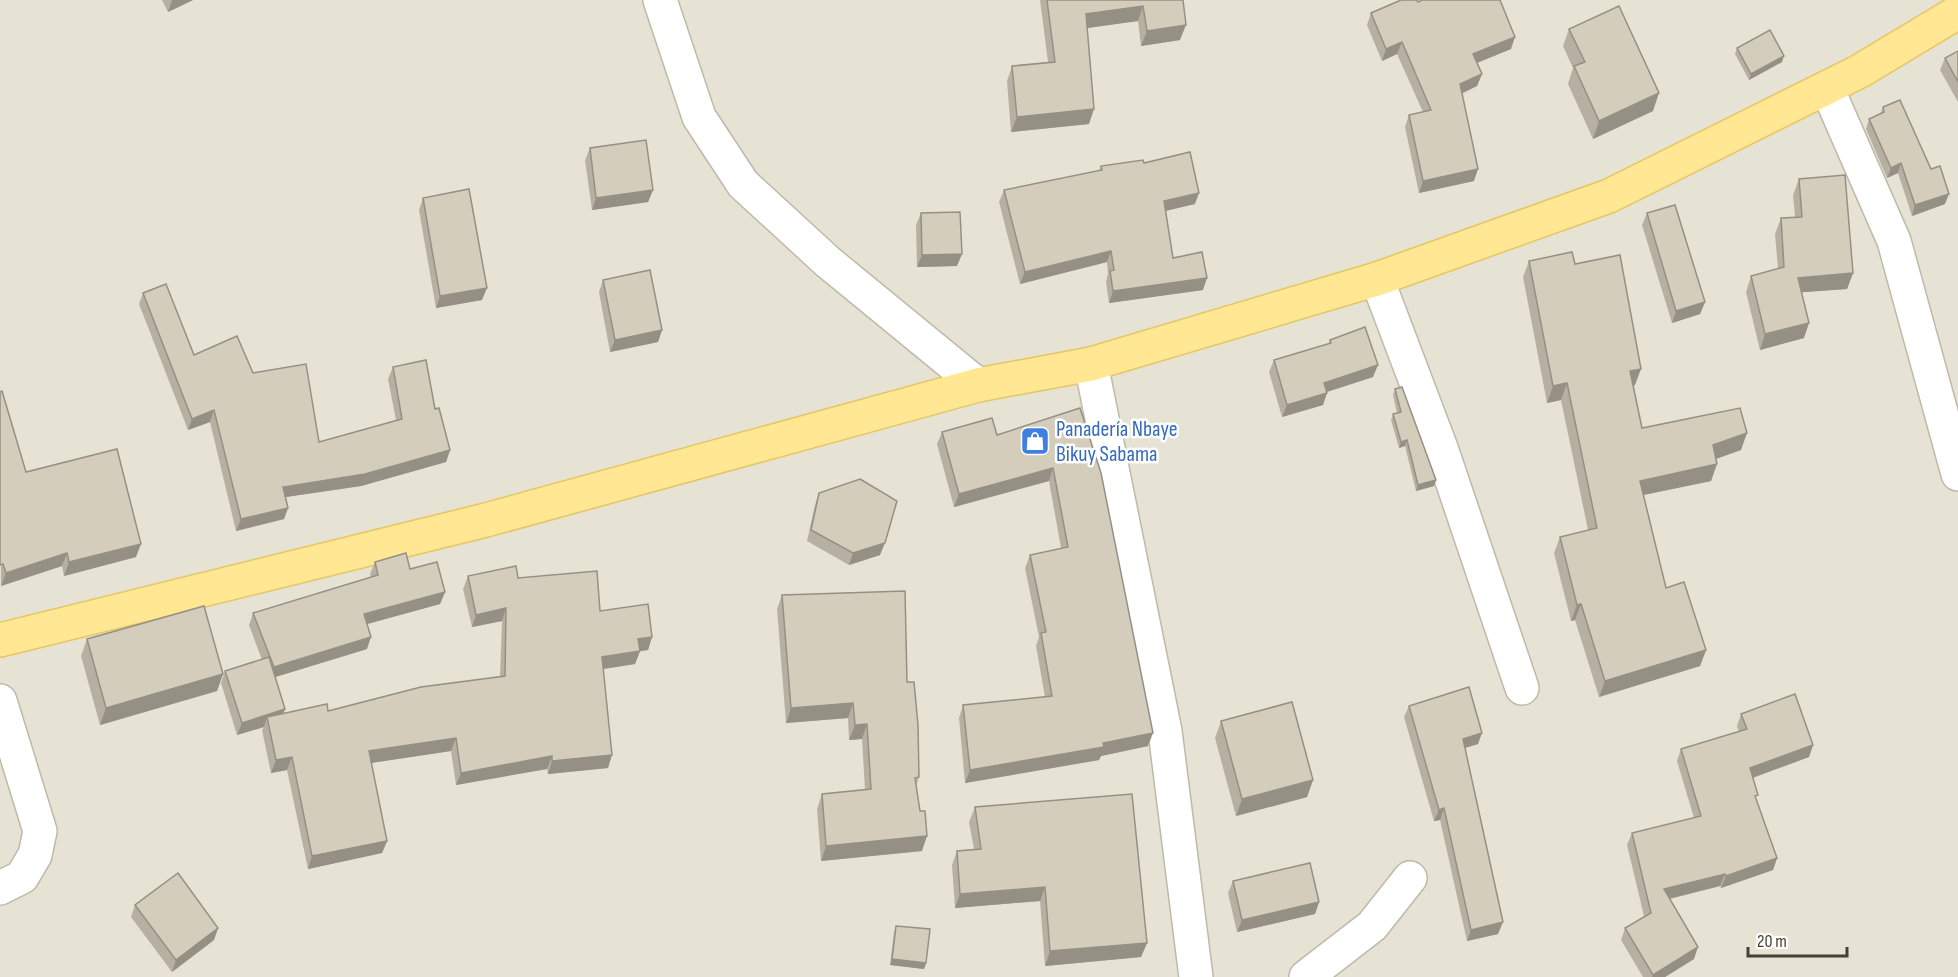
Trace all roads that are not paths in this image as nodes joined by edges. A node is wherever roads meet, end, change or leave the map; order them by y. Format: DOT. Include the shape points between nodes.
graph roads {
  1 [pos="660,0"];
  2 [pos="1958,12"];
  3 [pos="1827,88"];
  4 [pos="1377,279"];
  5 [pos="1090,364"];
  6 [pos="978,385"];
  7 [pos="1958,474"];
  8 [pos="0,640"];
  9 [pos="1522,688"];
  10 [pos="0,701"];
  11 [pos="1410,878"];
  12 [pos="0,888"];
  13 [pos="1196,977"];
  14 [pos="1306,977"];
  1 -- 6 [label="street" via="699,117 743,184 828,262"];
  2 -- 3 [label="main road"];
  3 -- 4 [label="main road" via="1609,196"];
  3 -- 7 [label="street" via="1894,241"];
  4 -- 5 [label="main road"];
  4 -- 9 [label="street" via="1441,448"];
  5 -- 6 [label="main road"];
  5 -- 13 [label="street" via="1165,730"];
  6 -- 8 [label="main road" via="486,520"];
  10 -- 12 [label="street" via="40,831 35,855 22,877"];
  11 -- 14 [label="street" via="1372,926"];
}
